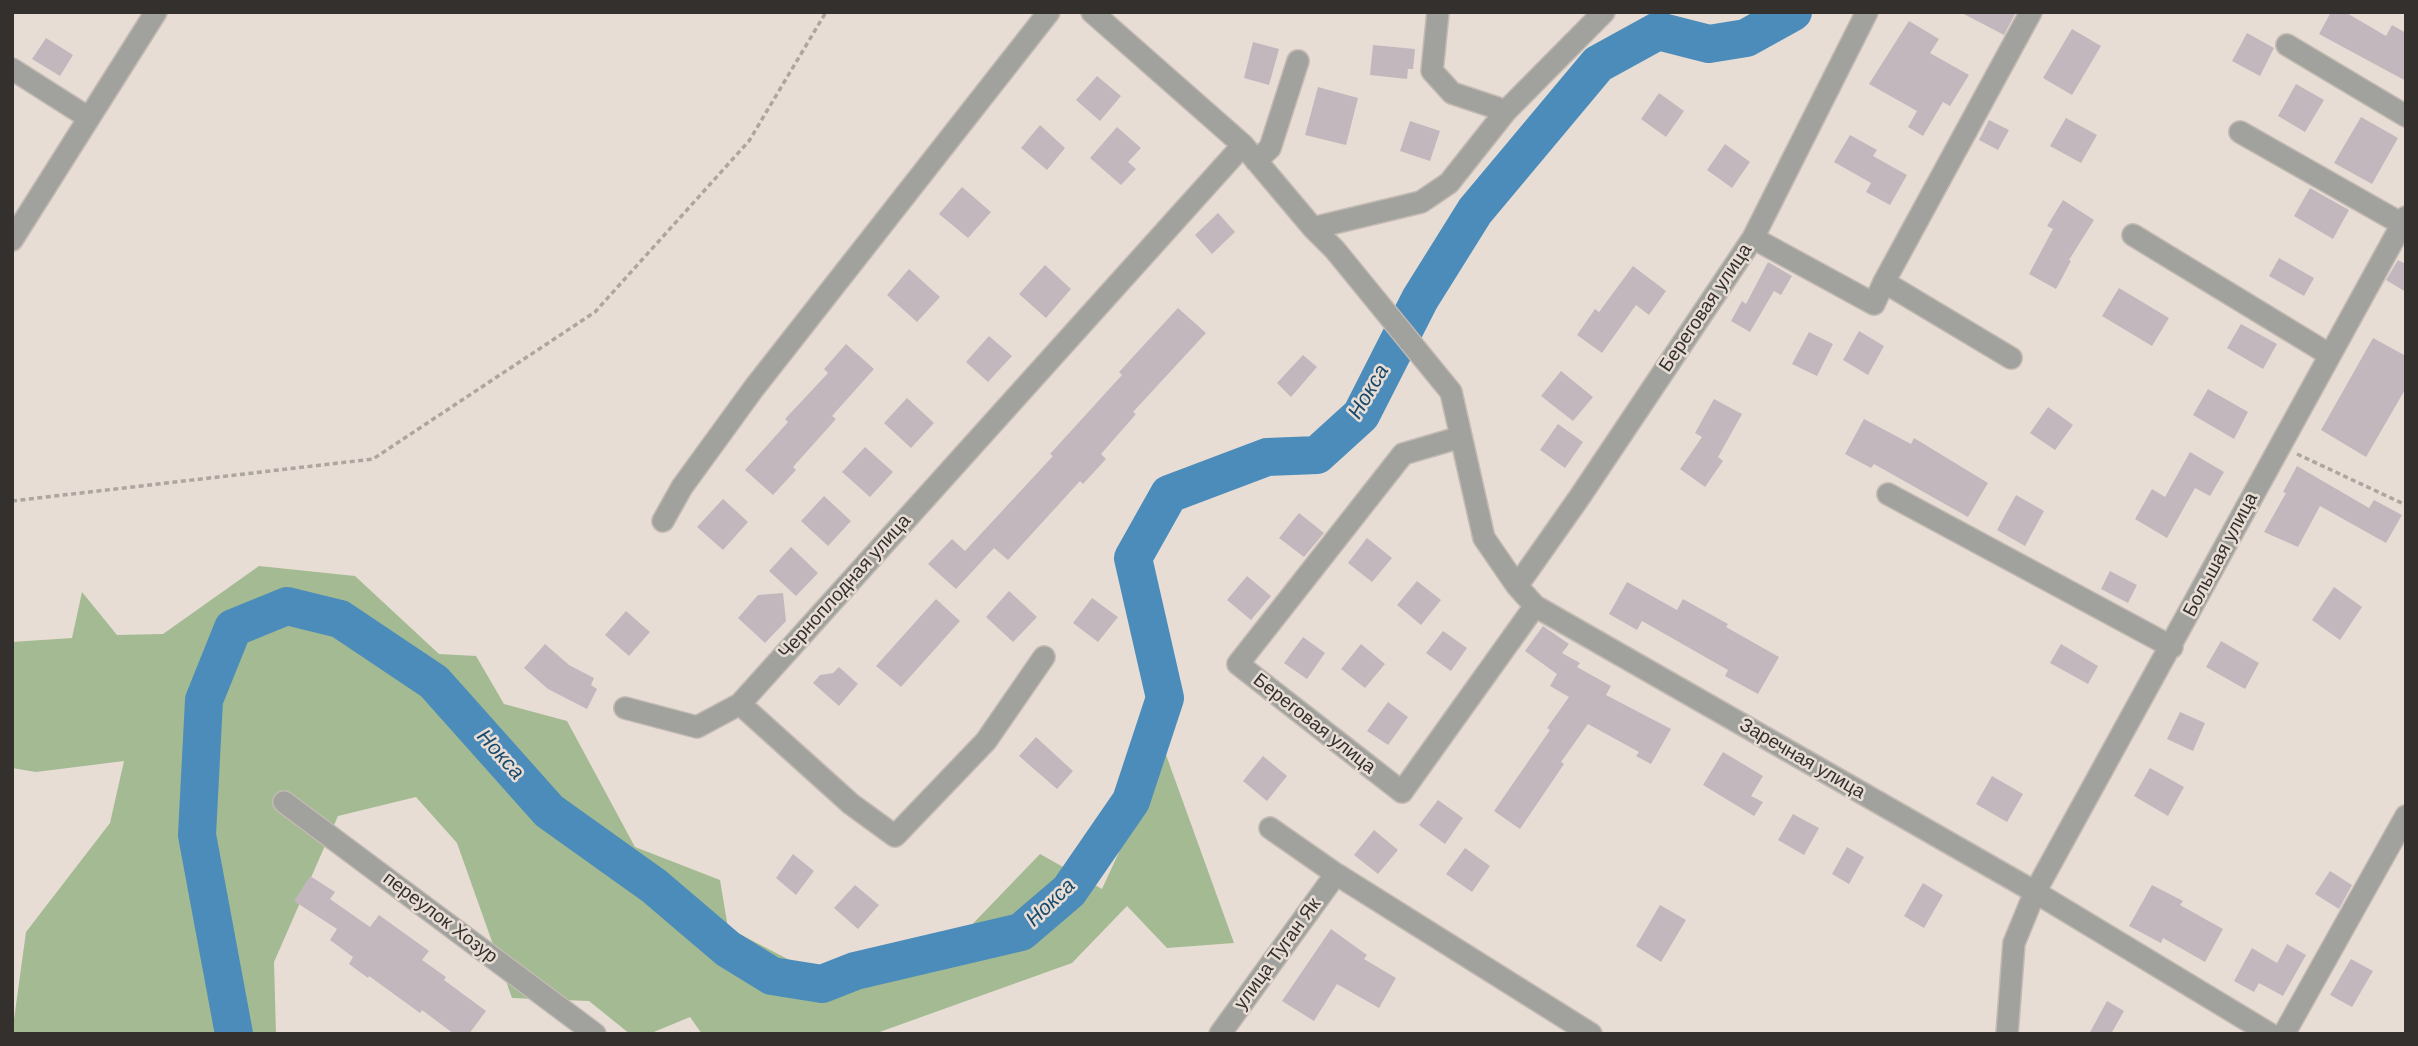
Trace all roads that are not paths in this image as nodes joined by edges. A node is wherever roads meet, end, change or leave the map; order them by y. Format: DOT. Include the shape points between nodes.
graph roads {
  1 [pos="156,12"];
  2 [pos="1049,12"];
  3 [pos="1092,12"];
  4 [pos="1438,12"];
  5 [pos="1604,12"];
  6 [pos="1867,12"];
  7 [pos="2031,12"];
  8 [pos="2287,45"];
  9 [pos="1298,61"];
  10 [pos="12,69"];
  11 [pos="1506,111"];
  12 [pos="2406,116"];
  13 [pos="89,118"];
  14 [pos="2240,132"];
  15 [pos="1249,153"];
  16 [pos="2404,220"];
  17 [pos="1313,228"];
  18 [pos="2133,235"];
  19 [pos="1753,238"];
  20 [pos="12,240"];
  21 [pos="1884,282"];
  22 [pos="2330,355"];
  23 [pos="2011,358"];
  24 [pos="1461,437"];
  25 [pos="1888,494"];
  26 [pos="663,522"];
  27 [pos="1517,586"];
  28 [pos="1535,606"];
  29 [pos="2172,647"];
  30 [pos="1044,657"];
  31 [pos="740,704"];
  32 [pos="625,708"];
  33 [pos="284,802"];
  34 [pos="2406,816"];
  35 [pos="1270,828"];
  36 [pos="1336,874"];
  37 [pos="2035,892"];
  38 [pos="595,1034"];
  39 [pos="1220,1034"];
  40 [pos="1591,1034"];
  41 [pos="2007,1034"];
  42 [pos="2270,1034"];
  43 [pos="2284,1034"];
  1 -- 13 [label="street"];
  2 -- 26 [label="street" via="754,388 682,487"];
  3 -- 15 [label="street"];
  4 -- 11 [label="street" via="1432,71 1452,93"];
  5 -- 11 [label="street"];
  6 -- 19 [label="street, Береговая улица"];
  7 -- 21 [label="street"];
  8 -- 12 [label="street"];
  9 -- 15 [label="street, Черноплодная улица" via="1270,148"];
  10 -- 13 [label="street"];
  11 -- 17 [label="street" via="1450,183 1421,202"];
  13 -- 20 [label="street"];
  14 -- 16 [label="street"];
  15 -- 17 [label="street"];
  15 -- 31 [label="street, Черноплодная улица"];
  16 -- 22 [label="street, Большая улица"];
  17 -- 24 [label="street, Заречная улица" via="1451,392"];
  18 -- 22 [label="street"];
  19 -- 21 [label="street" via="1874,304"];
  19 -- 27 [label="street, Береговая улица"];
  21 -- 23 [label="street"];
  22 -- 29 [label="street, Большая улица"];
  24 -- 27 [label="street, Заречная улица" via="1484,538"];
  24 -- 28 [label="street, Береговая улица" via="1403,454 1238,664 1402,792"];
  25 -- 29 [label="street"];
  27 -- 28 [label="street, Заречная улица"];
  28 -- 37 [label="street, Заречная улица"];
  29 -- 37 [label="street, Большая улица"];
  30 -- 31 [label="street" via="986,741 895,836 851,804"];
  31 -- 32 [label="street, Черноплодная улица" via="697,727"];
  33 -- 38 [label="street, переулок Хозур"];
  34 -- 43 [label="street"];
  35 -- 36 [label="street"];
  36 -- 39 [label="street, улица Туган Як"];
  36 -- 40 [label="street"];
  37 -- 41 [label="street, Большая улица" via="2014,943"];
  37 -- 42 [label="street, Заречная улица"];
}
